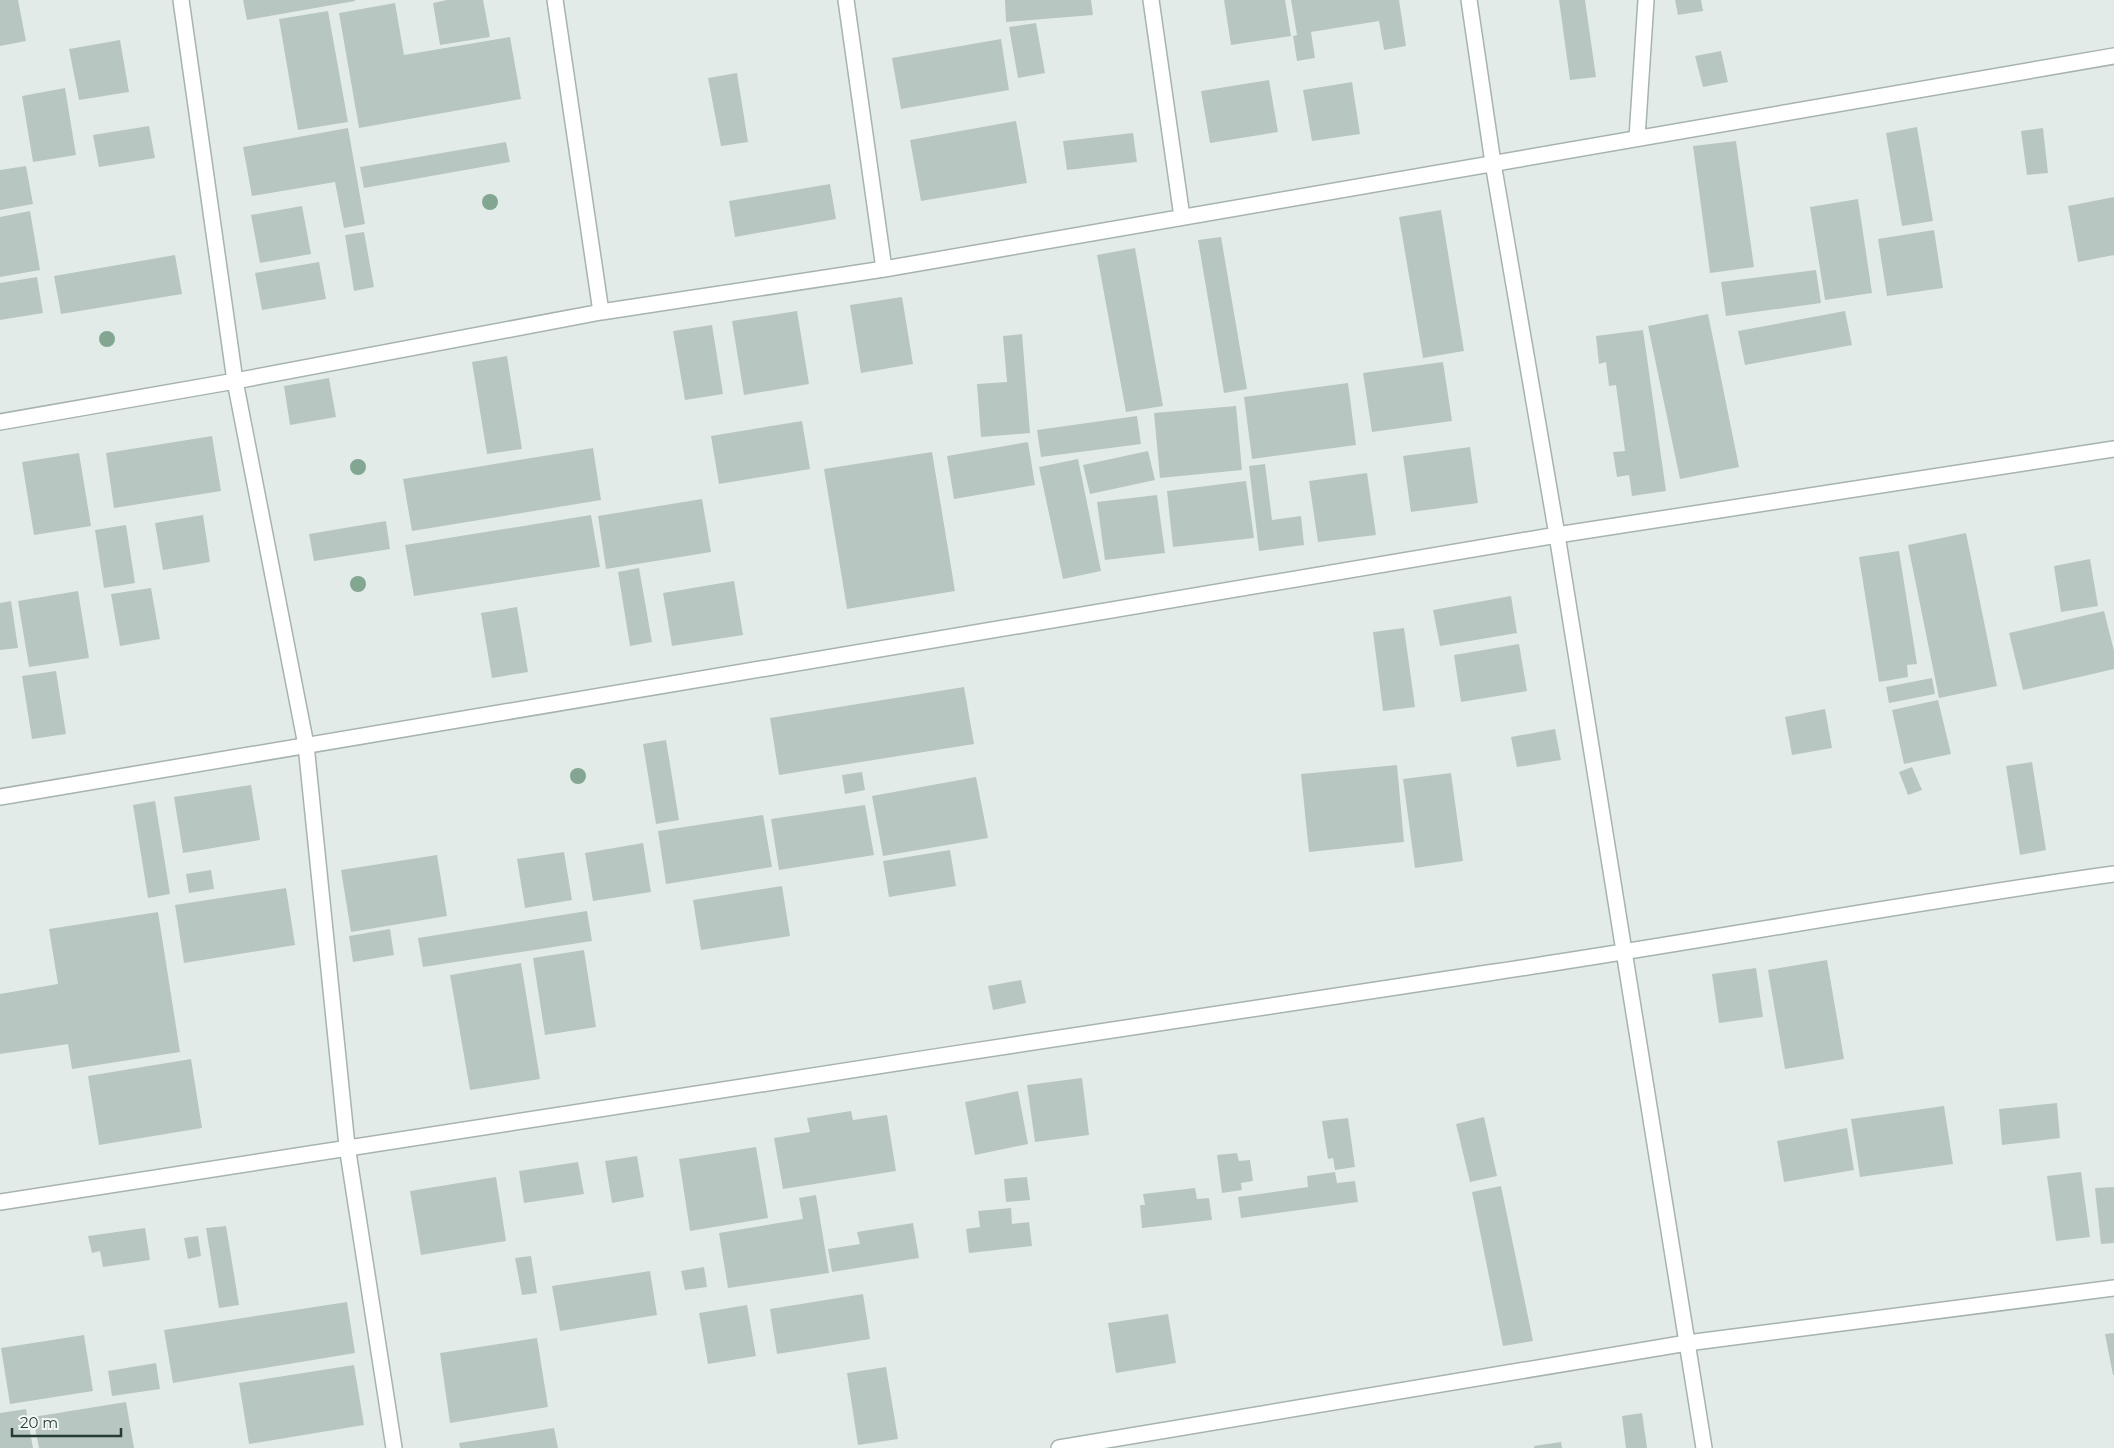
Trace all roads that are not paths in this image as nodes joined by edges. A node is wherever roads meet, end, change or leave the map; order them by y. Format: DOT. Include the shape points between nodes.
graph roads {
  1 [pos="181,0"];
  2 [pos="555,0"];
  3 [pos="846,0"];
  4 [pos="1151,0"];
  5 [pos="1469,0"];
  6 [pos="1646,0"];
  7 [pos="2114,56"];
  8 [pos="1637,138"];
  9 [pos="1493,163"];
  10 [pos="1182,217"];
  11 [pos="884,269"];
  12 [pos="601,312"];
  13 [pos="235,381"];
  14 [pos="0,422"];
  15 [pos="2114,449"];
  16 [pos="1557,535"];
  17 [pos="306,746"];
  18 [pos="0,797"];
  19 [pos="2114,874"];
  20 [pos="1624,953"];
  21 [pos="347,1146"];
  22 [pos="0,1202"];
  23 [pos="2114,1288"];
  24 [pos="1686,1343"];
  25 [pos="394,1448"];
  26 [pos="1060,1448"];
  27 [pos="1704,1448"];
  1 -- 13 [label="street"];
  2 -- 12 [label="street"];
  3 -- 11 [label="street"];
  4 -- 10 [label="street"];
  5 -- 9 [label="street"];
  6 -- 8 [label="street"];
  7 -- 8 [label="street"];
  8 -- 9 [label="street"];
  9 -- 10 [label="street"];
  9 -- 16 [label="street"];
  10 -- 11 [label="street"];
  11 -- 12 [label="street"];
  12 -- 13 [label="street"];
  13 -- 14 [label="street"];
  13 -- 17 [label="street"];
  15 -- 16 [label="street"];
  16 -- 17 [label="street"];
  16 -- 20 [label="street"];
  17 -- 18 [label="street"];
  17 -- 21 [label="street"];
  19 -- 20 [label="street"];
  20 -- 21 [label="street"];
  20 -- 24 [label="street"];
  21 -- 22 [label="street"];
  21 -- 25 [label="street"];
  23 -- 24 [label="street"];
  24 -- 26 [label="street"];
  24 -- 27 [label="street"];
}
